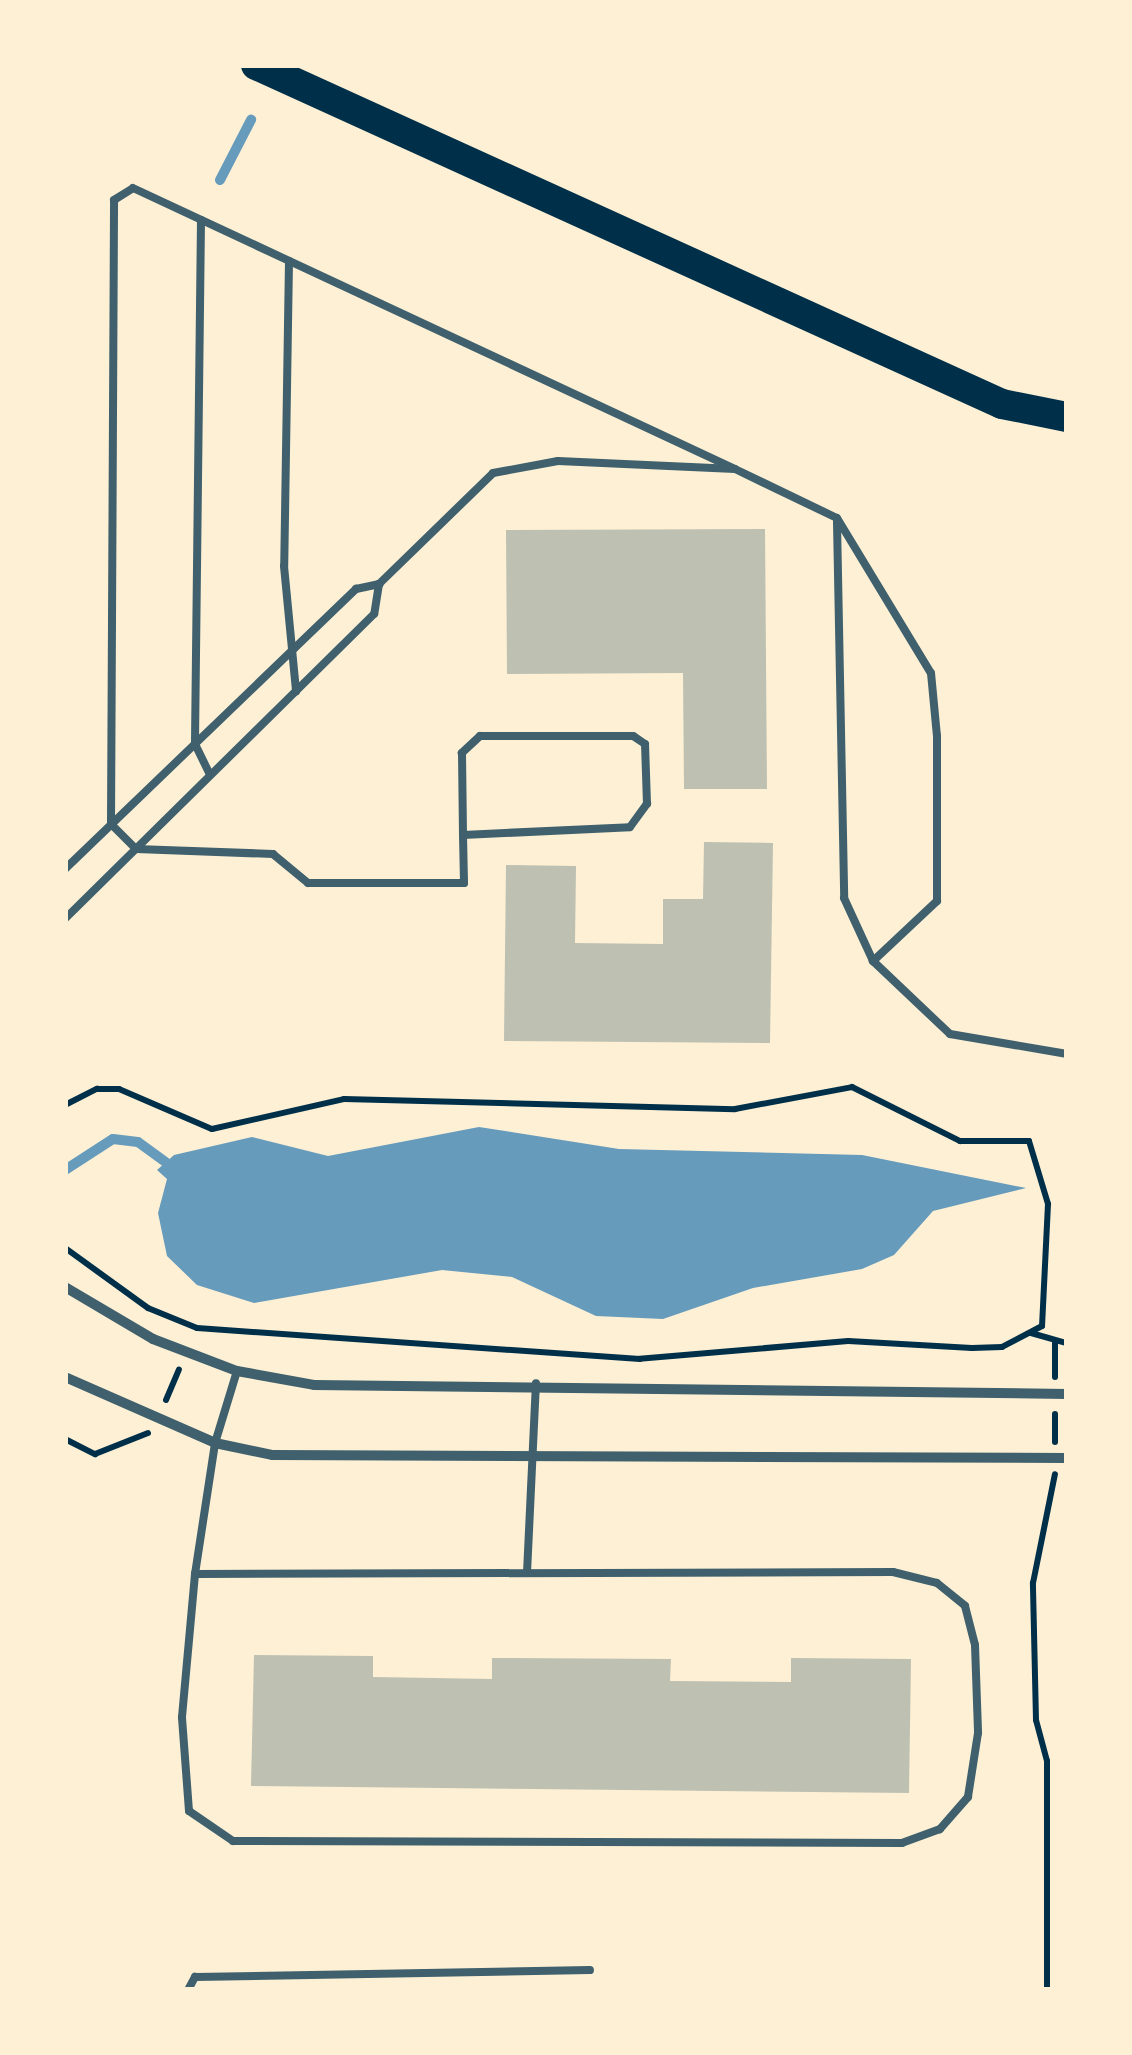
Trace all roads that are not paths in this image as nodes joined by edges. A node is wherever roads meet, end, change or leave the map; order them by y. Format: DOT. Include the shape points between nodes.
graph roads {
  1 [pos="256,65"];
  2 [pos="202,220"];
  3 [pos="289,261"];
  4 [pos="1067,417"];
  5 [pos="735,469"];
  6 [pos="837,518"];
  7 [pos="378,584"];
  8 [pos="292,650"];
  9 [pos="296,691"];
  10 [pos="195,744"];
  11 [pos="210,775"];
  12 [pos="111,824"];
  13 [pos="463,835"];
  14 [pos="136,849"];
  15 [pos="65,869"];
  16 [pos="65,919"];
  17 [pos="873,961"];
  18 [pos="1067,1054"];
  19 [pos="65,1287"];
  20 [pos="236,1371"];
  21 [pos="65,1378"];
  22 [pos="536,1383"];
  23 [pos="1061,1394"];
  24 [pos="215,1444"];
  25 [pos="532,1456"];
  26 [pos="1061,1458"];
  27 [pos="528,1573"];
  28 [pos="194,1574"];
  29 [pos="590,1970"];
  30 [pos="390,1977"];
  31 [pos="188,1990"];
  32 [pos="390,1990"];
  1 -- 4 [label="highway" via="1002,404"];
  2 -- 3 [label="lane"];
  2 -- 10 [label="lane"];
  2 -- 12 [label="lane" via="133,188 114,200"];
  3 -- 5 [label="lane"];
  3 -- 8 [label="lane" via="284,566"];
  5 -- 6 [label="lane"];
  5 -- 7 [label="lane" via="558,461 493,473"];
  6 -- 17 [label="lane" via="844,898"];
  6 -- 17 [label="lane" via="931,674 938,736 938,900"];
  7 -- 8 [label="lane" via="356,589"];
  7 -- 9 [label="lane" via="374,614"];
  8 -- 9 [label="lane"];
  8 -- 10 [label="lane"];
  9 -- 11 [label="lane"];
  10 -- 11 [label="lane"];
  10 -- 12 [label="lane"];
  11 -- 14 [label="lane"];
  12 -- 14 [label="lane"];
  12 -- 15 [label="lane"];
  13 -- 13 [label="lane" via="462,753 480,736 633,736 646,744 646,804 630,827"];
  13 -- 14 [label="lane" via="464,884 308,883 273,854"];
  14 -- 16 [label="lane"];
  17 -- 18 [label="lane" via="950,1034"];
  19 -- 20 [label="street" via="153,1340"];
  20 -- 22 [label="street" via="314,1385"];
  20 -- 24 [label="lane"];
  21 -- 24 [label="street"];
  22 -- 23 [label="street"];
  22 -- 25 [label="lane"];
  24 -- 25 [label="street" via="272,1454"];
  24 -- 28 [label="lane"];
  25 -- 26 [label="street"];
  25 -- 27 [label="lane"];
  27 -- 28 [label="lane"];
  27 -- 28 [label="lane" via="893,1572 938,1583 964,1606 975,1646 978,1733 968,1797 940,1829 902,1843 233,1841 189,1811 182,1717"];
  29 -- 30 [label="lane"];
  30 -- 31 [label="lane" via="194,1977"];
  30 -- 32 [label="lane"];
}
